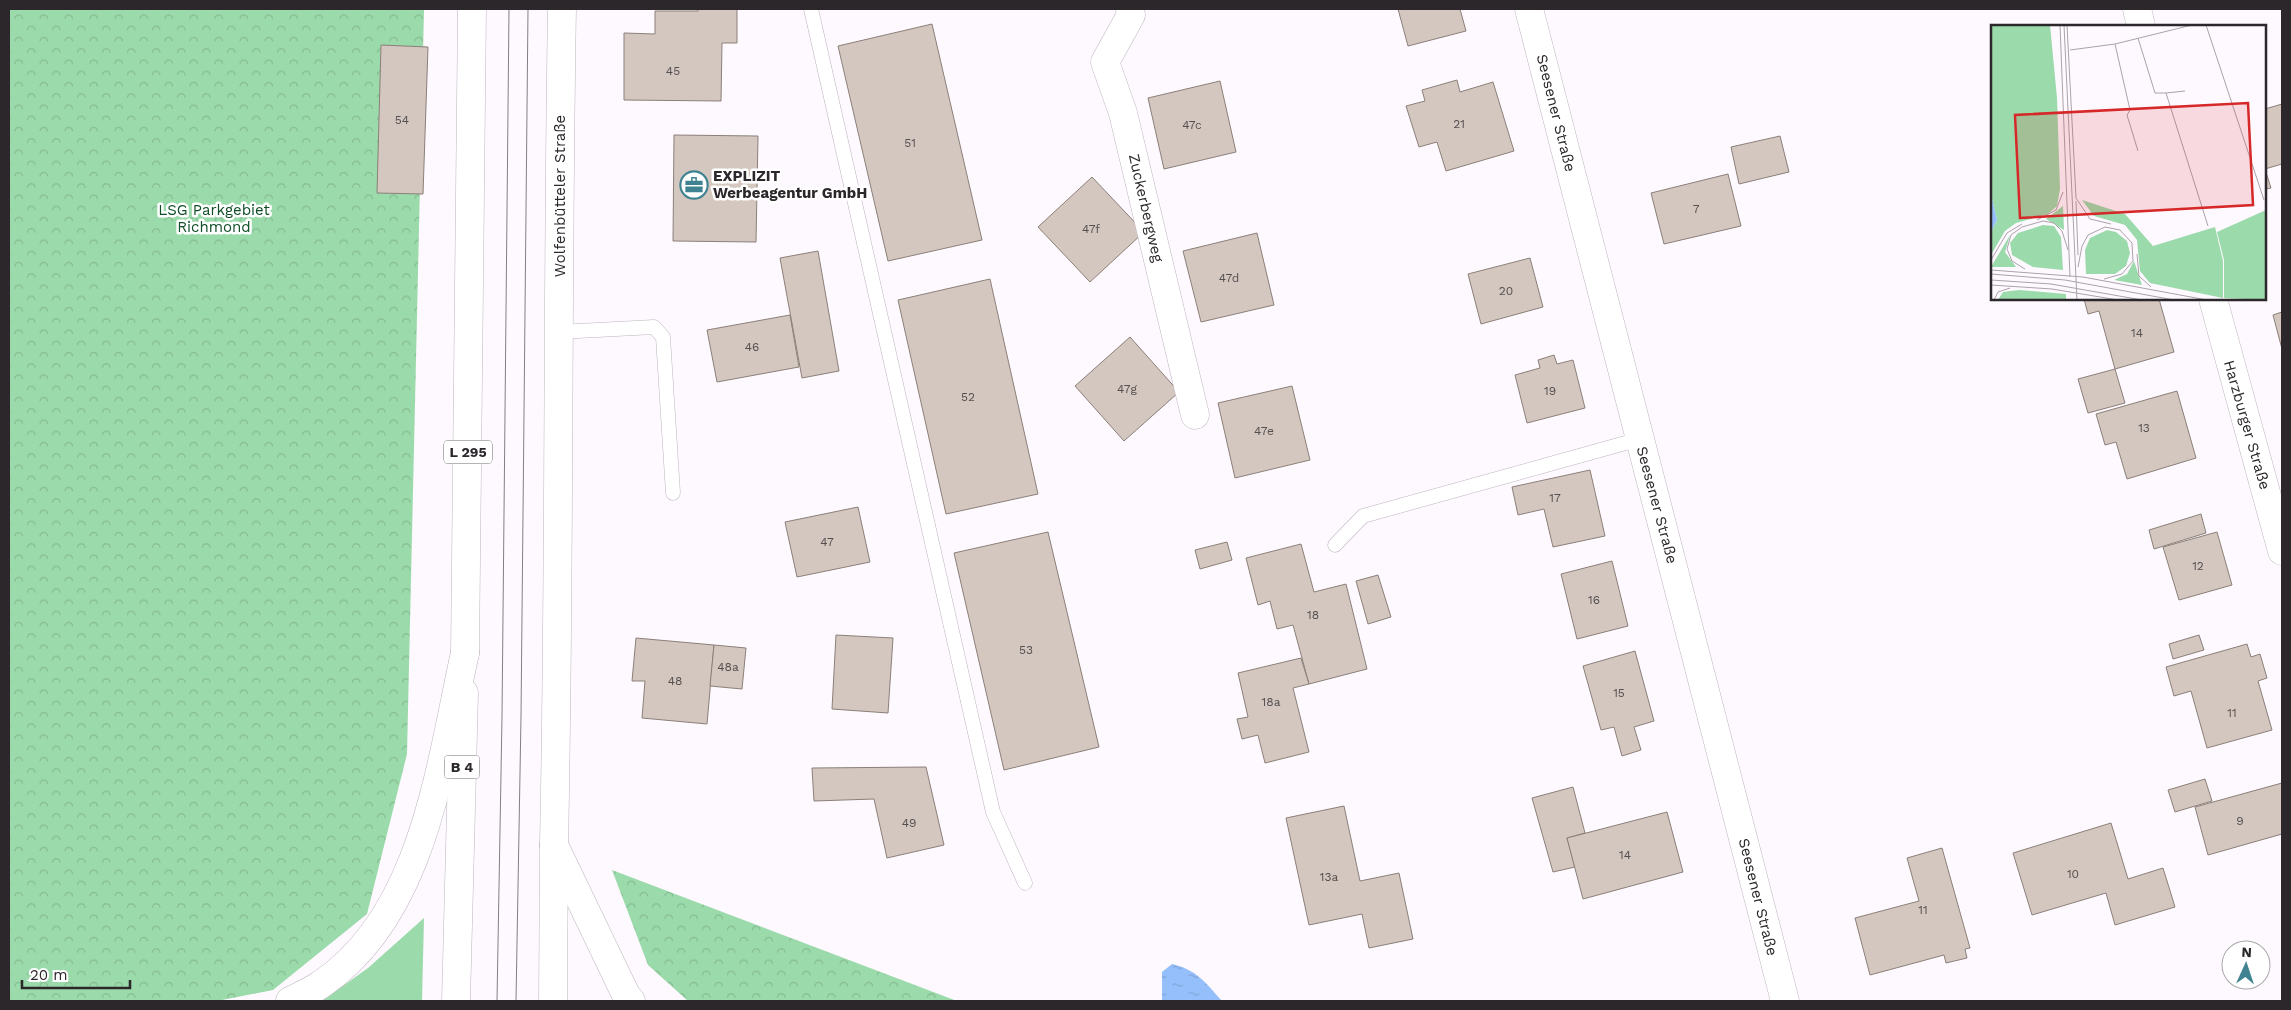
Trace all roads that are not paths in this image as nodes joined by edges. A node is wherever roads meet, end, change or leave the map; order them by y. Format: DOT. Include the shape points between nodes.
graph roads {
  1 [pos="472,9"];
  2 [pos="562,9"];
  3 [pos="811,9"];
  4 [pos="1130,9"];
  5 [pos="1529,9"];
  6 [pos="2137,9"];
  7 [pos="2141,25"];
  8 [pos="2213,300"];
  9 [pos="559,332"];
  10 [pos="1195,415"];
  11 [pos="1640,439"];
  12 [pos="673,493"];
  13 [pos="1335,545"];
  14 [pos="2282,551"];
  15 [pos="465,653"];
  16 [pos="554,845"];
  17 [pos="1026,883"];
  18 [pos="290,1001"];
  19 [pos="456,1001"];
  20 [pos="553,1001"];
  21 [pos="631,1001"];
  22 [pos="1785,1001"];
  1 -- 15 [label="main road, L 295"];
  2 -- 9 [label="main road, Wolfenbütteler Straße"];
  3 -- 17 [label="lane" via="993,812"];
  4 -- 10 [label="main road, Zuckerbergweg" via="1131,15 1105,62 1123,113"];
  5 -- 11 [label="main road, Seesener Straße"];
  6 -- 7 [label="main road"];
  8 -- 14 [label="main road, Harzburger Straße"];
  9 -- 12 [label="lane" via="640,326 654,327 663,337"];
  9 -- 16 [label="main road, Wolfenbütteler Straße"];
  11 -- 13 [label="lane" via="1363,516"];
  11 -- 22 [label="main road, Seesener Straße"];
  15 -- 18 [label="main road" via="431,808 389,910 353,957 320,985"];
  15 -- 19 [label="main road, B 4"];
  16 -- 20 [label="main road, Wolfenbütteler Straße"];
  16 -- 21 [label="main road" via="601,948"];
}
